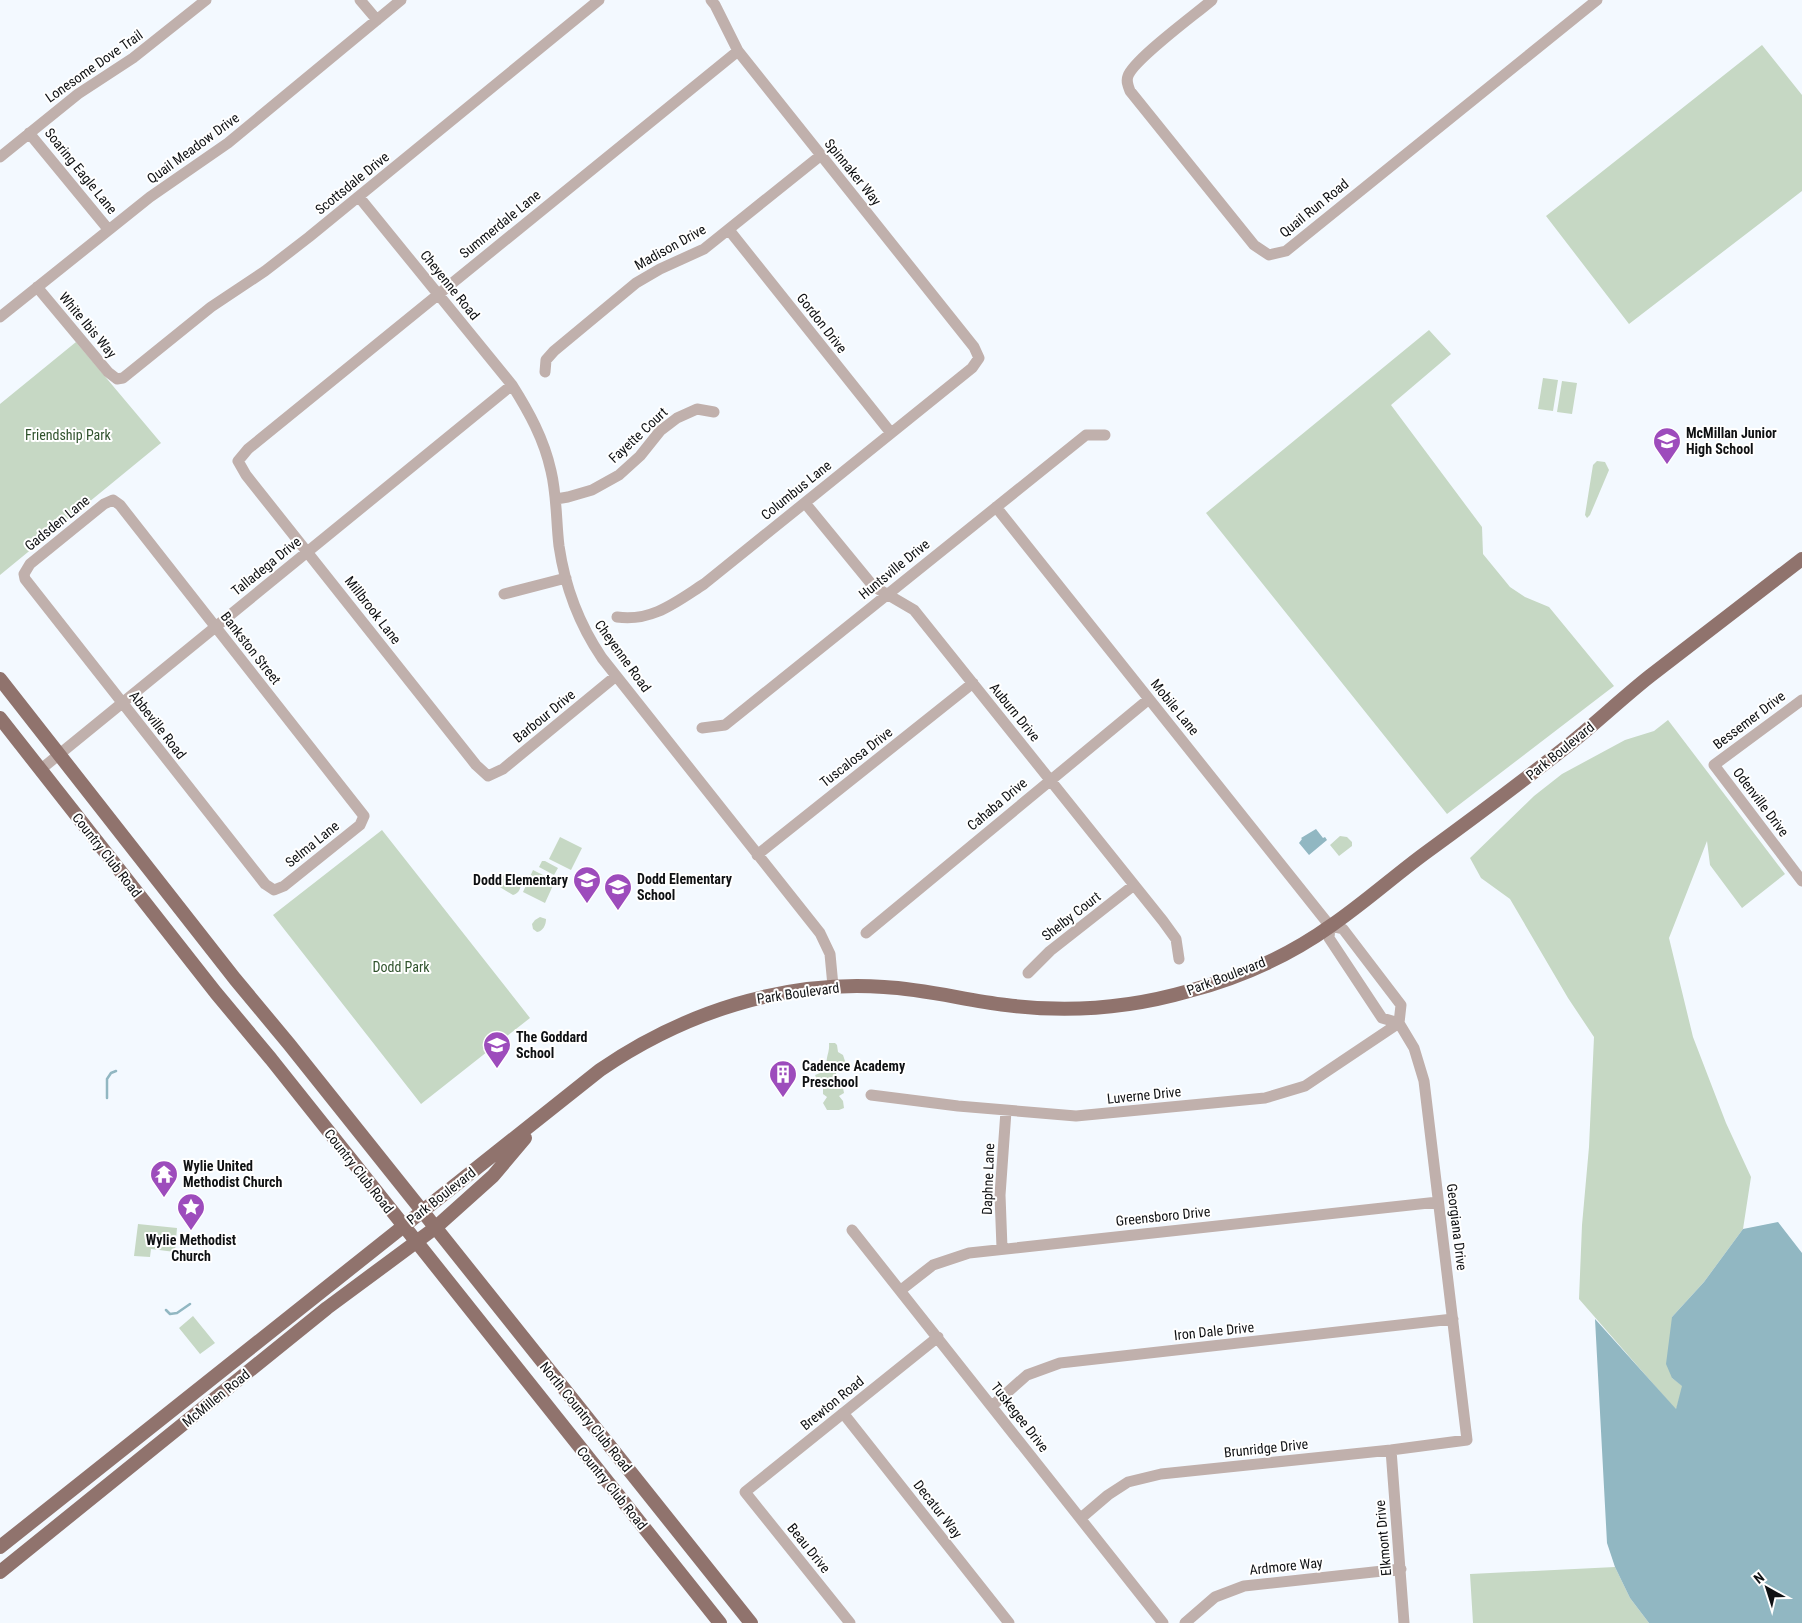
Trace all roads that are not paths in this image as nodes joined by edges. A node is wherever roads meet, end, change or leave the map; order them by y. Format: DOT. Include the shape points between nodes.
graph roads {
  1 [pos="206,0"];
  2 [pos="360,0"];
  3 [pos="401,0"];
  4 [pos="599,0"];
  5 [pos="711,0"];
  6 [pos="1212,0"];
  7 [pos="1597,0"];
  8 [pos="376,20"];
  9 [pos="738,52"];
  10 [pos="29,133"];
  11 [pos="820,156"];
  12 [pos="0,157"];
  13 [pos="359,197"];
  14 [pos="108,229"];
  15 [pos="729,230"];
  16 [pos="38,287"];
  17 [pos="438,293"];
  18 [pos="0,317"];
  19 [pos="979,358"];
  20 [pos="545,372"];
  21 [pos="117,379"];
  22 [pos="512,385"];
  23 [pos="714,412"];
  24 [pos="891,434"];
  25 [pos="1105,435"];
  26 [pos="238,461"];
  27 [pos="556,499"];
  28 [pos="113,500"];
  29 [pos="805,503"];
  30 [pos="996,507"];
  31 [pos="308,551"];
  32 [pos="1802,559"];
  33 [pos="24,574"];
  34 [pos="566,578"];
  35 [pos="504,594"];
  36 [pos="886,594"];
  37 [pos="617,618"];
  38 [pos="216,627"];
  39 [pos="616,676"];
  40 [pos="0,679"];
  41 [pos="973,683"];
  42 [pos="1149,699"];
  43 [pos="1802,700"];
  44 [pos="122,703"];
  45 [pos="0,718"];
  46 [pos="702,728"];
  47 [pos="59,754"];
  48 [pos="1714,765"];
  49 [pos="40,770"];
  50 [pos="488,776"];
  51 [pos="1050,780"];
  52 [pos="364,816"];
  53 [pos="757,855"];
  54 [pos="1802,881"];
  55 [pos="1134,885"];
  56 [pos="274,890"];
  57 [pos="1330,926"];
  58 [pos="866,932"];
  59 [pos="1179,959"];
  60 [pos="1028,973"];
  61 [pos="833,986"];
  62 [pos="271,1022"];
  63 [pos="1398,1023"];
  64 [pos="253,1037"];
  65 [pos="871,1095"];
  66 [pos="550,1110"];
  67 [pos="1006,1111"];
  68 [pos="1438,1202"];
  69 [pos="422,1212"];
  70 [pos="403,1226"];
  71 [pos="435,1228"];
  72 [pos="852,1230"];
  73 [pos="416,1243"];
  74 [pos="1002,1248"];
  75 [pos="901,1290"];
  76 [pos="1454,1319"];
  77 [pos="938,1337"];
  78 [pos="992,1406"];
  79 [pos="843,1413"];
  80 [pos="1467,1440"];
  81 [pos="1391,1450"];
  82 [pos="745,1492"];
  83 [pos="1081,1518"];
  84 [pos="0,1547"];
  85 [pos="1401,1568"];
  86 [pos="0,1572"];
  87 [pos="720,1623"];
  88 [pos="750,1623"];
  89 [pos="850,1623"];
  90 [pos="1009,1623"];
  91 [pos="1163,1623"];
  92 [pos="1186,1623"];
  93 [pos="1404,1623"];
  1 -- 10 [label="street, Lonesome Dove Trail" via="133,58 78,94"];
  2 -- 8 [label="street"];
  3 -- 8 [label="street, Quail Meadow Drive"];
  4 -- 13 [label="street, Scottsdale Drive"];
  5 -- 9 [label="street, Spinnaker Way"];
  6 -- 7 [label="street, Quail Run Road" via="1142,58 1128,76 1128,84 1130,91 1254,245 1269,255 1286,251"];
  8 -- 14 [label="street, Quail Meadow Drive" via="228,143"];
  9 -- 11 [label="street, Spinnaker Way"];
  9 -- 17 [label="street, Summerdale Lane"];
  10 -- 12 [label="street, Lonesome Dove Trail"];
  10 -- 14 [label="street, Soaring Eagle Lane"];
  11 -- 15 [label="street, Madison Drive"];
  11 -- 19 [label="street, Spinnaker Way" via="974,347"];
  13 -- 17 [label="street, Cheyenne Road"];
  13 -- 21 [label="street, Scottsdale Drive" via="265,271 211,307 128,375"];
  14 -- 16 [label="street, Quail Meadow Drive"];
  15 -- 20 [label="street, Madison Drive" via="704,249 636,283 554,351 546,360"];
  15 -- 24 [label="street, Gordon Drive"];
  16 -- 18 [label="street, Quail Meadow Drive"];
  16 -- 21 [label="street, White Ibis Way"];
  17 -- 22 [label="street, Cheyenne Road"];
  17 -- 26 [label="street, Summerdale Lane" via="248,449"];
  19 -- 24 [label="street, Columbus Lane" via="972,368"];
  22 -- 27 [label="street, Cheyenne Road" via="542,439"];
  22 -- 31 [label="street, Talladega Drive"];
  23 -- 27 [label="street, Fayette Court" via="697,409 676,418 619,475 592,490"];
  24 -- 29 [label="street, Columbus Lane"];
  25 -- 30 [label="street, Huntsville Drive" via="1086,435"];
  26 -- 31 [label="street, Millbrook Lane"];
  27 -- 34 [label="street, Cheyenne Road" via="559,546"];
  28 -- 33 [label="street, Gadsden Lane" via="30,564"];
  28 -- 38 [label="street, Bankston Street"];
  29 -- 36 [label="street, Auburn Drive" via="873,586"];
  29 -- 37 [label="street, Columbus Lane" via="704,584 679,600 648,616"];
  30 -- 36 [label="street, Huntsville Drive"];
  30 -- 42 [label="street, Mobile Lane"];
  31 -- 38 [label="street, Talladega Drive"];
  31 -- 50 [label="street, Millbrook Lane"];
  32 -- 57 [label="main road, Park Boulevard" via="1569,745"];
  33 -- 44 [label="street, Abbeville Road" via="28,584"];
  34 -- 35 [label="street"];
  34 -- 39 [label="street, Cheyenne Road" via="576,613 588,638"];
  36 -- 41 [label="street, Auburn Drive" via="914,610"];
  36 -- 46 [label="street, Huntsville Drive" via="725,725"];
  38 -- 44 [label="street, Talladega Drive"];
  38 -- 52 [label="street, Bankston Street"];
  39 -- 50 [label="street, Barbour Drive" via="503,769"];
  39 -- 53 [label="street, Cheyenne Road"];
  40 -- 47 [label="main road, Country Club Road"];
  41 -- 51 [label="street, Auburn Drive"];
  41 -- 53 [label="street, Tuscalosa Drive"];
  42 -- 51 [label="street, Cahaba Drive"];
  42 -- 57 [label="street, Mobile Lane"];
  43 -- 48 [label="street, Bessemer Drive"];
  44 -- 47 [label="street, Talladega Drive"];
  44 -- 56 [label="street, Abbeville Road" via="265,884"];
  45 -- 49 [label="main road, Country Club Road"];
  47 -- 49 [label="street, Talladega Drive"];
  47 -- 62 [label="main road, Country Club Road"];
  48 -- 54 [label="street, Odenville Drive"];
  49 -- 64 [label="main road, Country Club Road"];
  51 -- 55 [label="street, Auburn Drive"];
  51 -- 58 [label="street, Cahaba Drive"];
  52 -- 56 [label="street, Selma Lane" via="360,825 284,886"];
  53 -- 61 [label="street, Cheyenne Road" via="826,943"];
  55 -- 59 [label="street, Auburn Drive" via="1176,939"];
  55 -- 60 [label="street, Shelby Court" via="1050,951"];
  57 -- 61 [label="main road, Park Boulevard" via="1274,958 1214,983 1168,997 1116,1005 1023,1007 905,989"];
  57 -- 63 [label="street, Georgiana Drive" via="1330,938 1382,1018"];
  57 -- 63 [label="street, Georgiana Drive" via="1343,929 1401,1005"];
  61 -- 66 [label="main road, Park Boulevard" via="752,1000 687,1022 609,1064"];
  62 -- 64 [label="main road"];
  62 -- 69 [label="main road, Country Club Road"];
  63 -- 67 [label="street, Luverne Drive" via="1305,1086 1265,1098 1076,1116"];
  63 -- 68 [label="street, Georgiana Drive" via="1414,1048 1424,1081"];
  64 -- 70 [label="main road, Country Club Road"];
  65 -- 67 [label="street, Luverne Drive"];
  66 -- 69 [label="main road, Park Boulevard"];
  66 -- 71 [label="main road, Park Boulevard" via="493,1176"];
  67 -- 74 [label="street, Daphne Lane" via="1000,1195"];
  68 -- 74 [label="street, Greensboro Drive"];
  68 -- 76 [label="street, Georgiana Drive"];
  69 -- 70 [label="main road, Park Boulevard"];
  69 -- 71 [label="main road, North Country Club Road"];
  70 -- 73 [label="main road, Country Club Road"];
  70 -- 84 [label="main road, McMillen Road"];
  71 -- 73 [label="main road, McMillen Road"];
  71 -- 88 [label="main road, North Country Club Road"];
  72 -- 75 [label="street, Tuskegee Drive"];
  73 -- 86 [label="main road, McMillen Road" via="320,1314"];
  73 -- 87 [label="main road, Country Club Road"];
  74 -- 75 [label="street, Greensboro Drive" via="969,1253 933,1265"];
  75 -- 77 [label="street, Tuskegee Drive"];
  76 -- 78 [label="street, Iron Dale Drive" via="1060,1363 1027,1375"];
  76 -- 80 [label="street, Georgiana Drive"];
  77 -- 78 [label="street, Tuskegee Drive"];
  77 -- 79 [label="street, Brewton Road"];
  78 -- 83 [label="street, Tuskegee Drive"];
  79 -- 82 [label="street, Brewton Road"];
  79 -- 90 [label="street, Decatur Way"];
  80 -- 81 [label="street, Brunridge Drive"];
  81 -- 83 [label="street, Brunridge Drive" via="1161,1474 1128,1482"];
  81 -- 85 [label="street, Elkmont Drive"];
  82 -- 89 [label="street, Beau Drive"];
  83 -- 91 [label="street, Tuskegee Drive"];
  85 -- 92 [label="street, Ardmore Way" via="1244,1586 1215,1597"];
  85 -- 93 [label="street, Elkmont Drive"];
}
